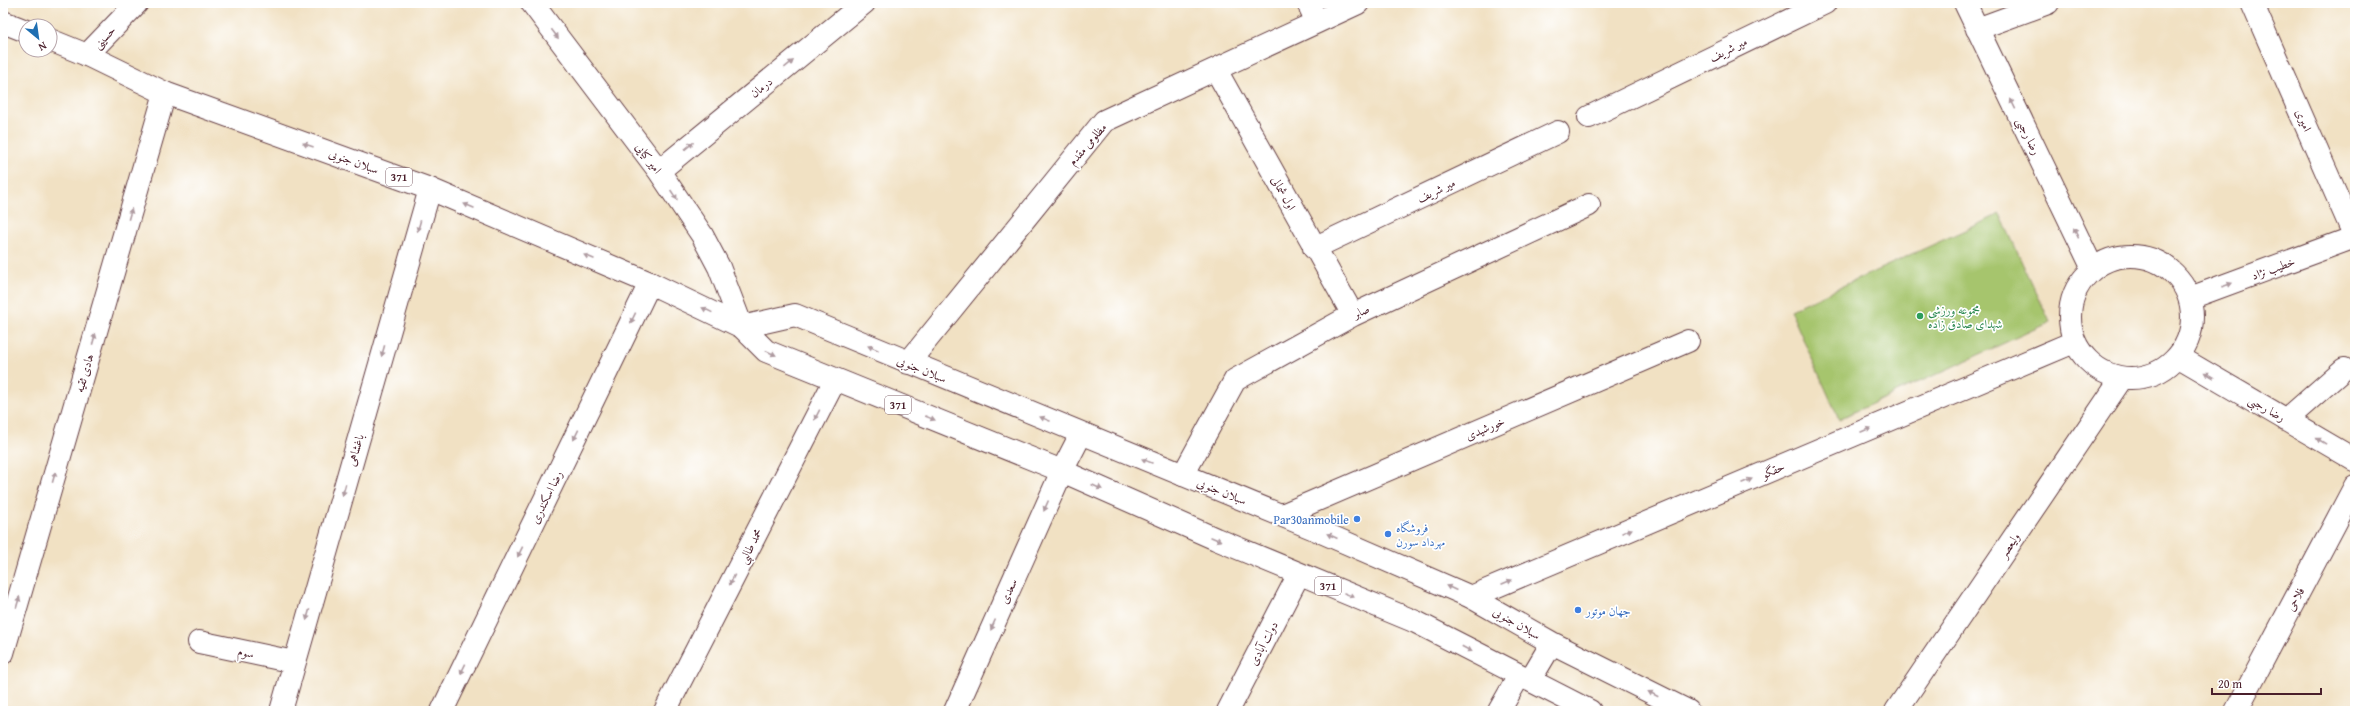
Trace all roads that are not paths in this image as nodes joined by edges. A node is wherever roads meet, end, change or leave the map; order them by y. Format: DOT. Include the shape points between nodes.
graph roads {
  1 [pos="137,3"];
  2 [pos="532,3"];
  3 [pos="864,3"];
  4 [pos="1358,3"];
  5 [pos="1824,3"];
  6 [pos="1965,3"];
  7 [pos="2048,3"];
  8 [pos="2252,3"];
  9 [pos="1312,12"];
  10 [pos="3,22"];
  11 [pos="18,28"];
  12 [pos="1977,29"];
  13 [pos="58,43"];
  14 [pos="87,54"];
  15 [pos="1216,70"];
  16 [pos="165,93"];
  17 [pos="1589,116"];
  18 [pos="1558,132"];
  19 [pos="659,171"];
  20 [pos="430,189"];
  21 [pos="1589,205"];
  22 [pos="2355,237"];
  23 [pos="1314,248"];
  24 [pos="2093,268"];
  25 [pos="650,283"];
  26 [pos="2190,298"];
  27 [pos="1352,315"];
  28 [pos="742,327"];
  29 [pos="1688,341"];
  30 [pos="2074,342"];
  31 [pos="2179,357"];
  32 [pos="908,363"];
  33 [pos="2344,369"];
  34 [pos="2122,378"];
  35 [pos="835,380"];
  36 [pos="2286,420"];
  37 [pos="1082,434"];
  38 [pos="2355,460"];
  39 [pos="1062,471"];
  40 [pos="1183,475"];
  41 [pos="2355,486"];
  42 [pos="1282,516"];
  43 [pos="1299,574"];
  44 [pos="1471,597"];
  45 [pos="199,642"];
  46 [pos="1552,643"];
  47 [pos="3,653"];
  48 [pos="294,662"];
  49 [pos="1524,678"];
  50 [pos="280,711"];
  51 [pos="442,711"];
  52 [pos="665,711"];
  53 [pos="955,711"];
  54 [pos="1228,711"];
  55 [pos="1499,711"];
  56 [pos="1590,711"];
  57 [pos="1688,711"];
  58 [pos="1896,711"];
  59 [pos="2236,711"];
  1 -- 14 [label="street, حسینی"];
  2 -- 19 [label="street, امیر کیایی, one-way"];
  19 -- 3 [label="street, درمان, one-way"];
  4 -- 9 [label="street, مظلومی مقدم"];
  5 -- 17 [label="street, میر شریف"];
  6 -- 12 [label="street, رضا رجبی"];
  7 -- 12 [label="street"];
  8 -- 22 [label="street, امیری"];
  9 -- 15 [label="street, مظلومی مقدم"];
  10 -- 11 [label="street"];
  24 -- 12 [label="street, رضا رجبی, one-way"];
  13 -- 14 [label="street, سبلان جنوبی / 371"];
  14 -- 16 [label="street, سبلان جنوبی / 371"];
  15 -- 23 [label="street, اول شمالی"];
  15 -- 32 [label="street, مظلومی مقدم" via="1104,121"];
  20 -- 16 [label="street, سبلان جنوبی / 371, one-way"];
  47 -- 16 [label="street, هادی ثقیه, one-way"];
  18 -- 23 [label="street, میر شریف"];
  19 -- 28 [label="street, امیر کیایی, one-way" via="702,235 719,267"];
  25 -- 20 [label="street, سبلان جنوبی / 371, one-way"];
  20 -- 48 [label="street, باغشاهی, one-way"];
  21 -- 27 [label="street, صابر"];
  26 -- 22 [label="street, خطیب نژاد, one-way"];
  23 -- 27 [label="street, اول شمالی"];
  24 -- 26 [label="street" via="2110,259 2130,255 2150,258 2167,267 2182,281"];
  24 -- 30 [label="street" via="2079,283 2071,301 2069,322"];
  28 -- 25 [label="street, سبلان جنوبی / 371, one-way"];
  25 -- 51 [label="street, رضا اسکندری, one-way"];
  26 -- 31 [label="street" via="2193,318 2189,338"];
  27 -- 40 [label="street, صابر" via="1235,380"];
  32 -- 28 [label="street, سبلان جنوبی, one-way" via="795,315"];
  28 -- 35 [label="street, سبلان جنوبی / 371, one-way" via="766,351"];
  29 -- 42 [label="street, خورشیدی"];
  30 -- 34 [label="street" via="2086,360 2102,372"];
  44 -- 30 [label="street, حقگو, one-way"];
  31 -- 34 [label="street" via="2163,370 2143,378"];
  36 -- 31 [label="street, رضا رجبی, one-way"];
  37 -- 32 [label="street, سبلان جنوبی, one-way"];
  33 -- 36 [label="street"];
  34 -- 58 [label="street, ولیعصر"];
  35 -- 39 [label="street, سبلان جنوبی / 371, one-way"];
  35 -- 52 [label="street, محمد طالبی, one-way"];
  38 -- 36 [label="street, رضا رجبی, one-way"];
  37 -- 39 [label="street, سعدی"];
  40 -- 37 [label="street, سبلان جنوبی, one-way"];
  39 -- 43 [label="street, سبلان جنوبی / 371, one-way"];
  39 -- 53 [label="street, سعدی, one-way"];
  40 -- 42 [label="street, سبلان جنوبی"];
  41 -- 59 [label="street, فلاحی"];
  44 -- 42 [label="street, سبلان جنوبی, one-way"];
  43 -- 49 [label="street, سبلان جنوبی / 371, one-way" via="1416,622"];
  43 -- 54 [label="street, دولت آبادی"];
  44 -- 46 [label="street, سبلان جنوبی"];
  45 -- 48 [label="street, سوم"];
  46 -- 49 [label="street"];
  57 -- 46 [label="street, سبلان جنوبی, one-way"];
  48 -- 50 [label="street, باغشاهی"];
  49 -- 55 [label="street"];
  49 -- 56 [label="street, سبلان جنوبی / 371"];
}
